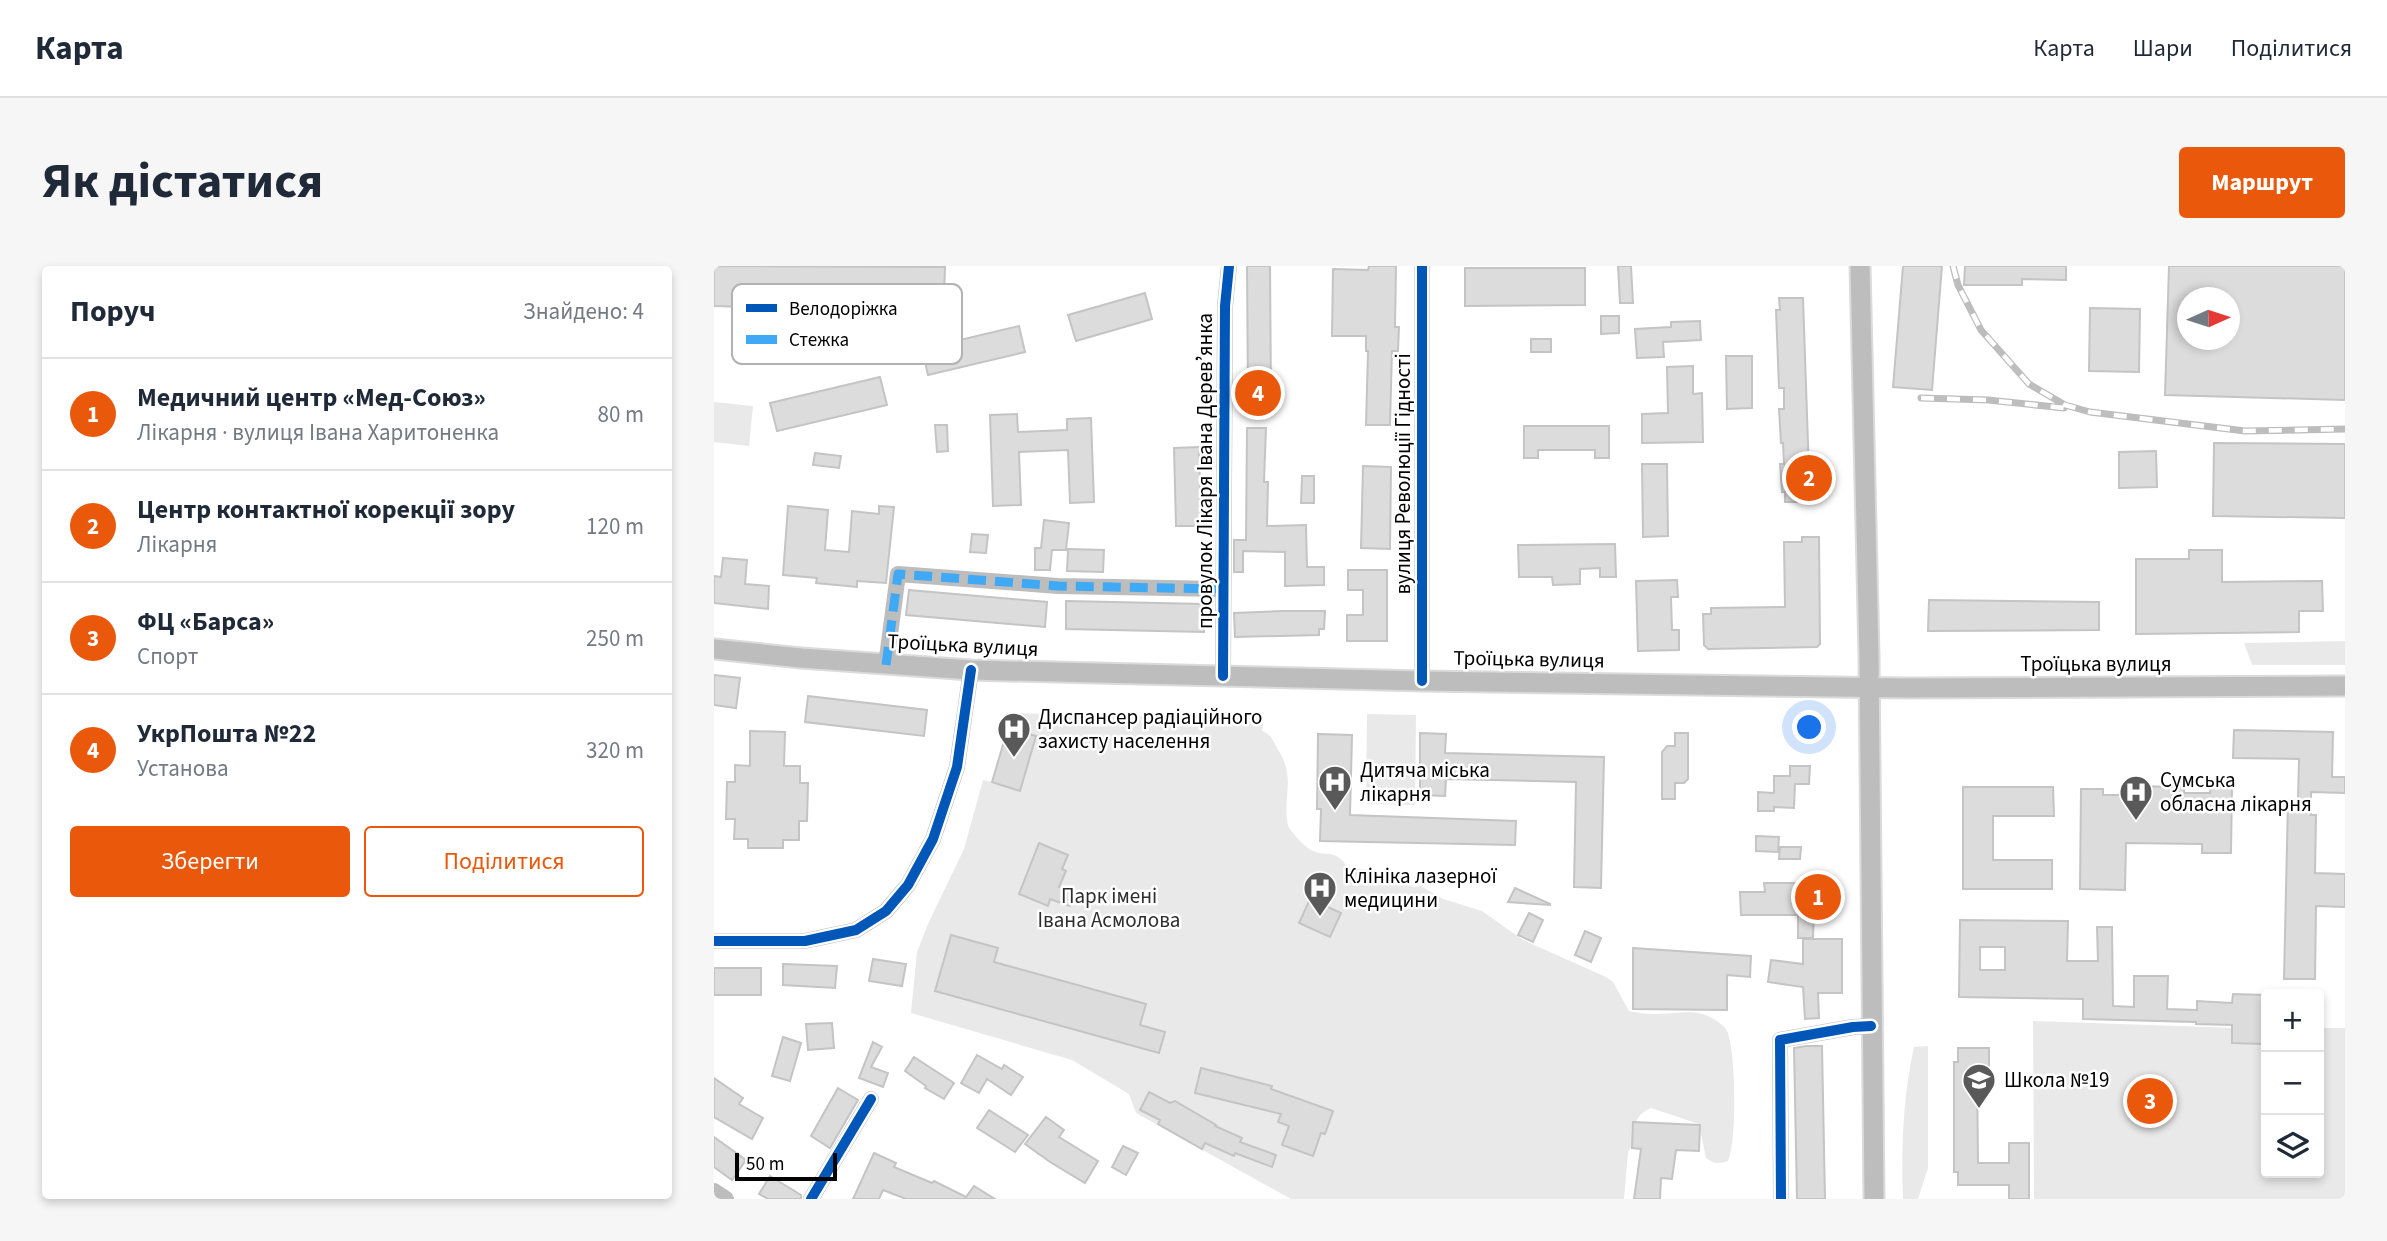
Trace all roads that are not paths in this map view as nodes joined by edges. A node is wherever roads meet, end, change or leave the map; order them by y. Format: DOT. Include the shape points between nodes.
graph roads {
  1 [pos="1229,266"];
  2 [pos="1422,266"];
  3 [pos="1860,266"];
  4 [pos="1222,589"];
  5 [pos="714,649"];
  6 [pos="886,664"];
  7 [pos="971,670"];
  8 [pos="1223,676"];
  9 [pos="1422,681"];
  10 [pos="2345,686"];
  11 [pos="1869,687"];
  12 [pos="714,941"];
  13 [pos="1871,1026"];
  14 [pos="871,1099"];
  15 [pos="714,1192"];
  16 [pos="726,1199"];
  17 [pos="811,1199"];
  18 [pos="1781,1199"];
  19 [pos="1874,1199"];
  1 -- 4 [label="street, провулок Лікаря Івана Деревʼянка"];
  2 -- 9 [label="street, вулиця Революції Гідності"];
  3 -- 11 [label="main road"];
  4 -- 6 [label="street" via="1058,586 898,574"];
  4 -- 8 [label="street, провулок Лікаря Івана Деревʼянка"];
  5 -- 6 [label="main road, Троїцька вулиця"];
  6 -- 7 [label="main road, Троїцька вулиця"];
  7 -- 8 [label="main road, Троїцька вулиця"];
  7 -- 12 [label="street" via="957,767 933,839 908,885 886,911 856,930 806,941"];
  8 -- 9 [label="main road, Троїцька вулиця"];
  9 -- 11 [label="main road, Троїцька вулиця"];
  10 -- 11 [label="main road, Троїцька вулиця"];
  11 -- 13 [label="main road"];
  13 -- 18 [label="street" via="1780,1040"];
  13 -- 19 [label="main road"];
  14 -- 17 [label="street"];
  15 -- 16 [label="street"];
}
